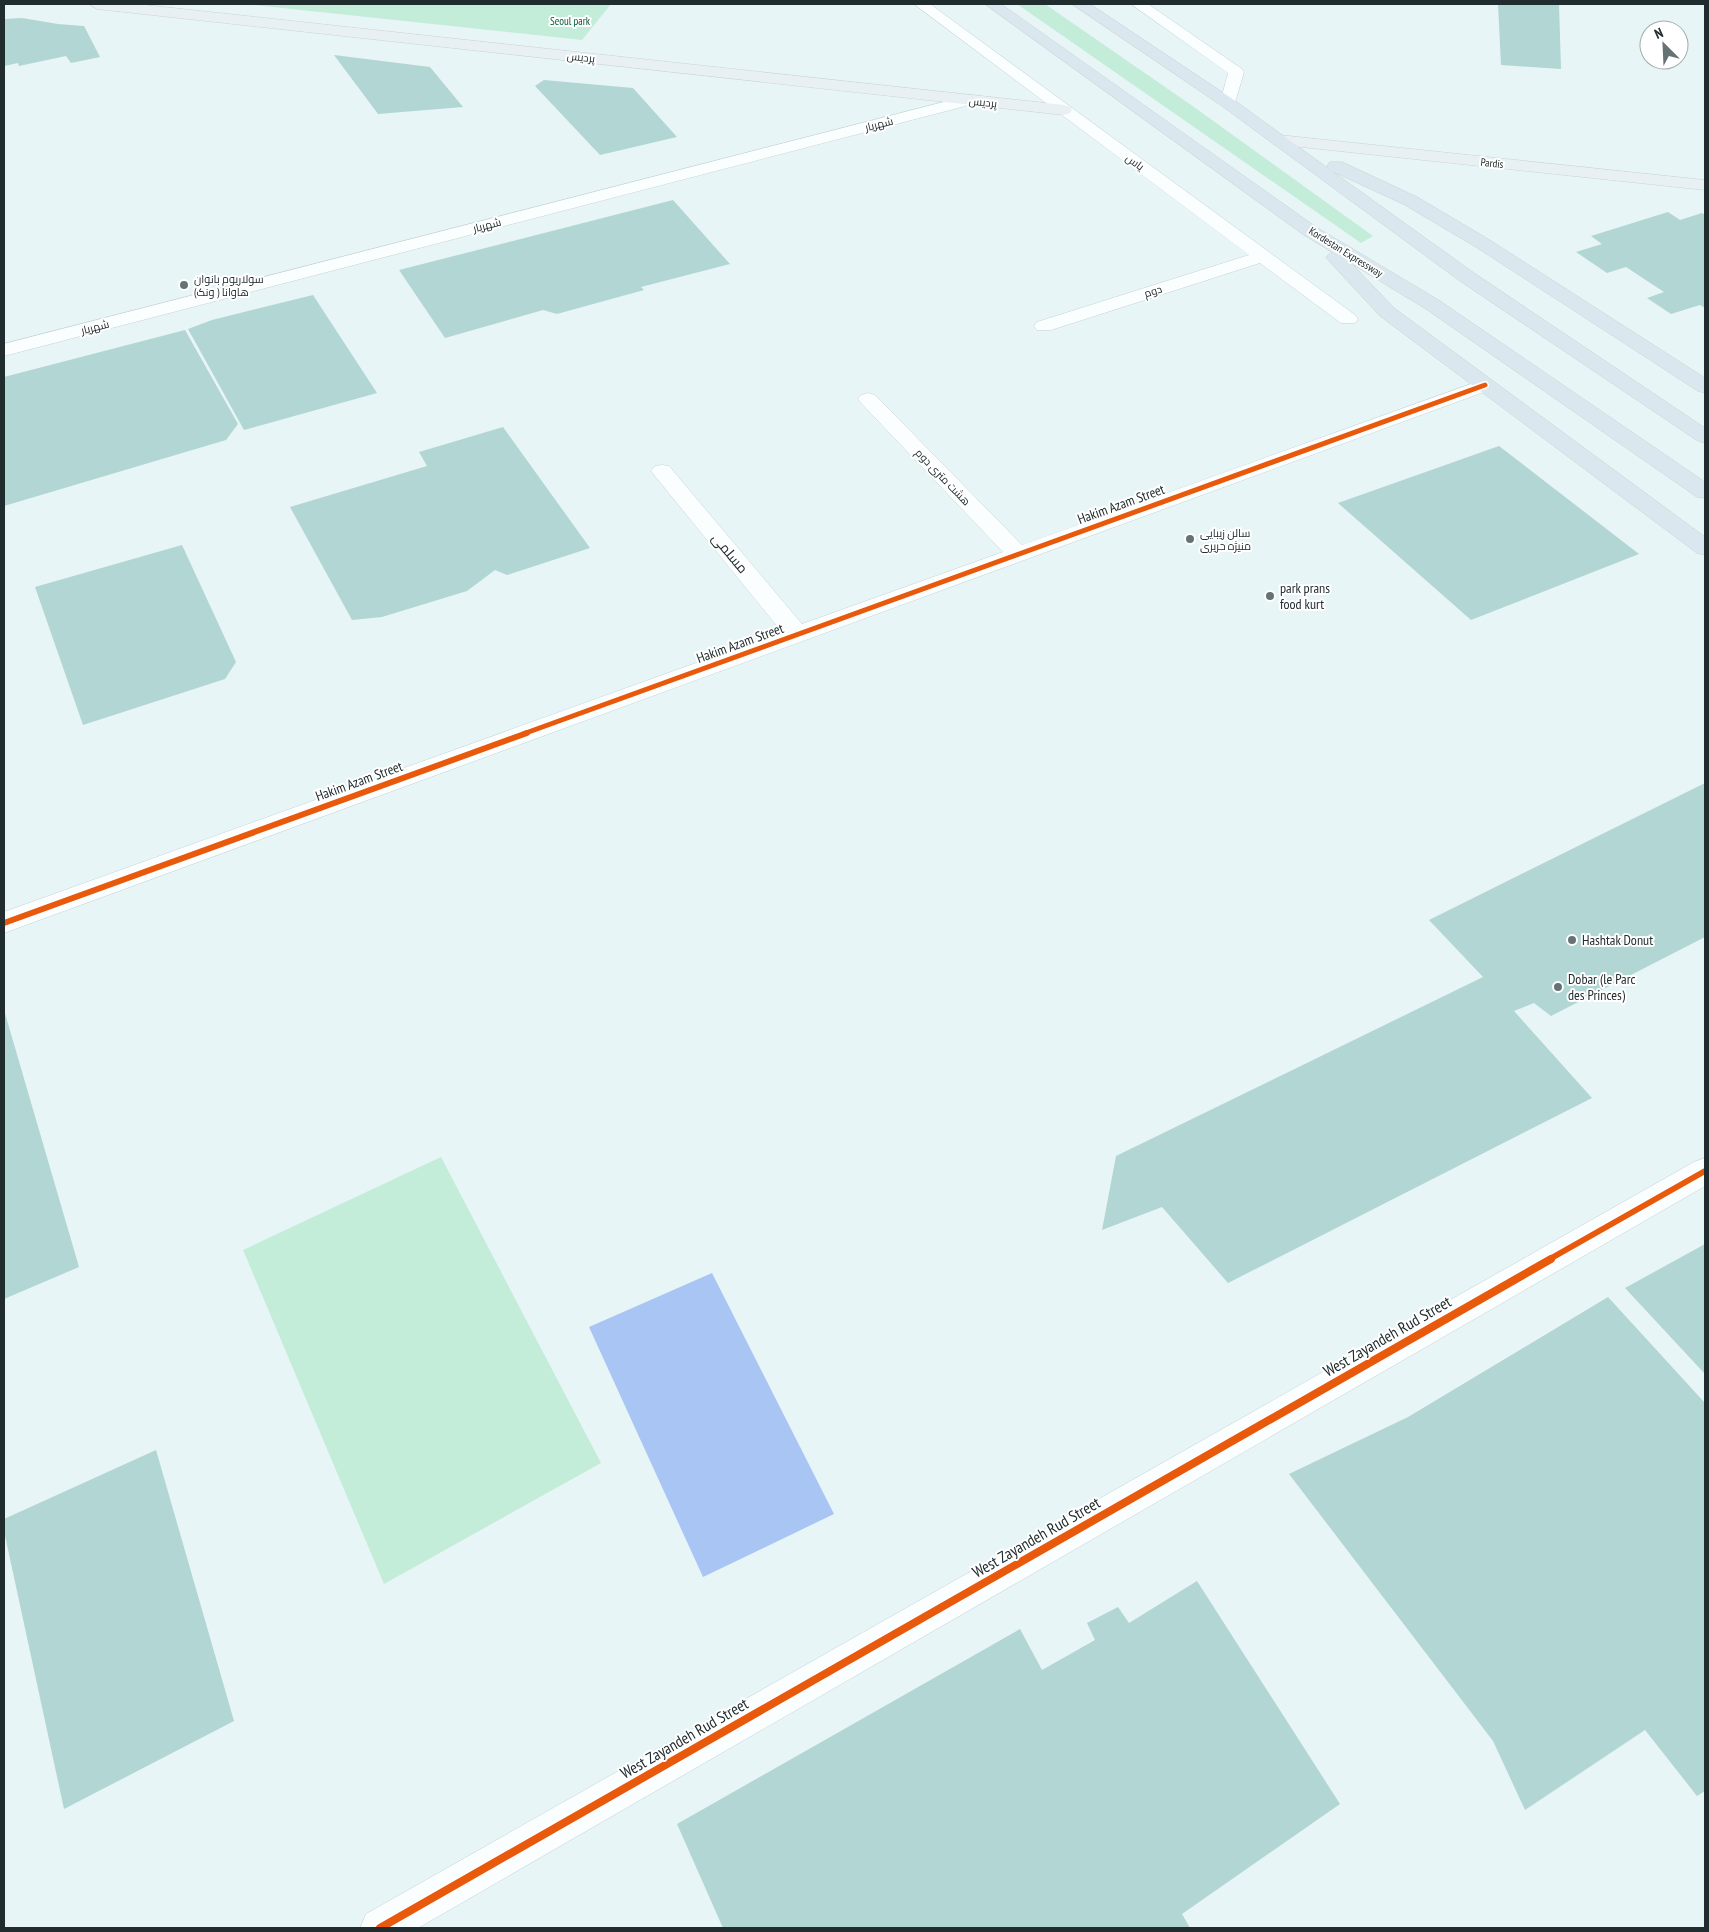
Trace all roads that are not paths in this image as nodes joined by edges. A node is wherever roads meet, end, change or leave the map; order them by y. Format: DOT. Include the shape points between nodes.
graph roads {
  1 [pos="97,4"];
  2 [pos="921,4"];
  3 [pos="992,4"];
  4 [pos="1080,4"];
  5 [pos="1138,4"];
  6 [pos="971,100"];
  7 [pos="1228,103"];
  8 [pos="1064,110"];
  9 [pos="1279,140"];
  10 [pos="1705,185"];
  11 [pos="1310,231"];
  12 [pos="1263,256"];
  13 [pos="1348,319"];
  14 [pos="1044,326"];
  15 [pos="4,350"];
  16 [pos="1485,386"];
  17 [pos="1705,387"];
  18 [pos="868,399"];
  19 [pos="1705,437"];
  20 [pos="662,471"];
  21 [pos="1705,492"];
  22 [pos="1705,548"];
  23 [pos="1019,555"];
  24 [pos="798,635"];
  25 [pos="4,924"];
  26 [pos="1705,1170"];
  27 [pos="380,1928"];
  1 -- 6 [label="main road, پردیس"];
  2 -- 8 [label="street, یاس"];
  3 -- 11 [label="highway, Kordestan Expressway"];
  4 -- 7 [label="highway"];
  5 -- 7 [label="street" via="1236,72"];
  6 -- 8 [label="main road, پردیس"];
  6 -- 15 [label="street, شهریار"];
  7 -- 9 [label="highway"];
  8 -- 12 [label="street, یاس"];
  9 -- 10 [label="main road, Pardis"];
  9 -- 17 [label="highway" via="1411,201"];
  9 -- 19 [label="highway" via="1467,277"];
  11 -- 16 [label="highway" via="1387,312"];
  11 -- 21 [label="highway, Kordestan Expressway" via="1433,305"];
  12 -- 13 [label="street, یاس"];
  12 -- 14 [label="street, دوم"];
  16 -- 22 [label="highway"];
  16 -- 23 [label="street, Hakim Azam Street"];
  18 -- 23 [label="street, هشت متری دوم"];
  20 -- 24 [label="street, مسلمی"];
  23 -- 24 [label="street, Hakim Azam Street"];
  24 -- 25 [label="street, Hakim Azam Street"];
  26 -- 27 [label="street, West Zayandeh Rud Street"];
}
